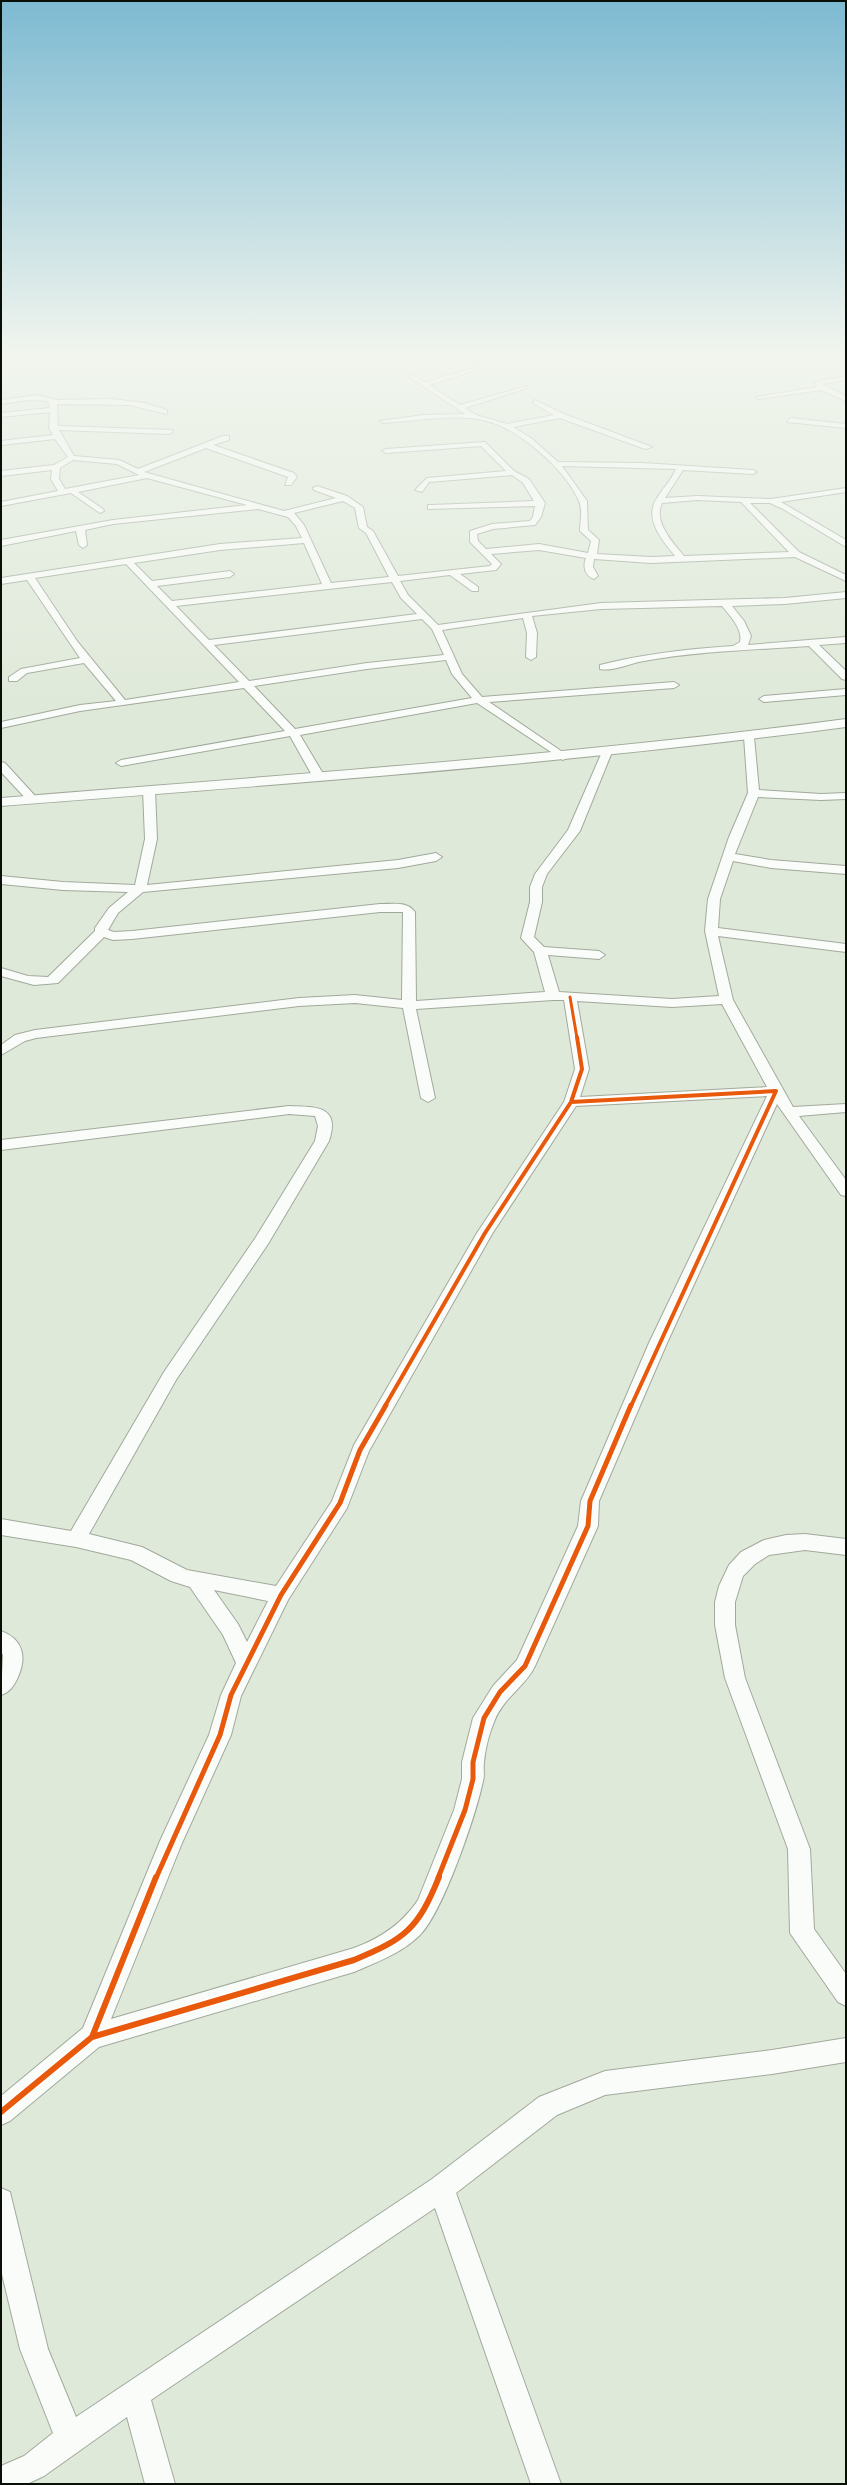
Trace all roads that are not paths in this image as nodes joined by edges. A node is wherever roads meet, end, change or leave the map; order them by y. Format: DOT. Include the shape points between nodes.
graph roads {
  1 [pos="13,471"];
  2 [pos="56,471"];
  3 [pos="139,471"];
  4 [pos="280,471"];
  5 [pos="562,471"];
  6 [pos="679,471"];
  7 [pos="734,471"];
  8 [pos="2,472"];
  9 [pos="511,472"];
  10 [pos="753,472"];
  11 [pos="147,476"];
  12 [pos="288,483"];
  13 [pos="317,488"];
  14 [pos="419,490"];
  15 [pos="846,490"];
  16 [pos="74,492"];
  17 [pos="62,493"];
  18 [pos="344,498"];
  19 [pos="743,500"];
  20 [pos="659,501"];
  21 [pos="771,501"];
  22 [pos="541,502"];
  23 [pos="1,504"];
  24 [pos="262,506"];
  25 [pos="431,507"];
  26 [pos="100,511"];
  27 [pos="284,513"];
  28 [pos="80,528"];
  29 [pos="846,531"];
  30 [pos="831,534"];
  31 [pos="306,540"];
  32 [pos="1,543"];
  33 [pos="846,544"];
  34 [pos="83,545"];
  35 [pos="484,552"];
  36 [pos="796,554"];
  37 [pos="591,556"];
  38 [pos="682,559"];
  39 [pos="128,561"];
  40 [pos="451,572"];
  41 [pos="230,574"];
  42 [pos="594,576"];
  43 [pos="30,578"];
  44 [pos="846,578"];
  45 [pos="394,580"];
  46 [pos="1,581"];
  47 [pos="152,584"];
  48 [pos="327,584"];
  49 [pos="475,589"];
  50 [pos="846,595"];
  51 [pos="725,603"];
  52 [pos="170,604"];
  53 [pos="527,615"];
  54 [pos="424,616"];
  55 [pos="436,628"];
  56 [pos="846,640"];
  57 [pos="812,642"];
  58 [pos="209,643"];
  59 [pos="736,648"];
  60 [pos="450,657"];
  61 [pos="531,657"];
  62 [pos="84,660"];
  63 [pos="603,668"];
  64 [pos="846,677"];
  65 [pos="13,679"];
  66 [pos="245,684"];
  67 [pos="674,685"];
  68 [pos="846,692"];
  69 [pos="764,699"];
  70 [pos="479,700"];
  71 [pos="123,703"];
  72 [pos="846,723"];
  73 [pos="1,725"];
  74 [pos="294,734"];
  75 [pos="749,737"];
  76 [pos="607,752"];
  77 [pos="563,757"];
  78 [pos="121,763"];
  79 [pos="1,765"];
  80 [pos="319,777"];
  81 [pos="149,790"];
  82 [pos="754,793"];
  83 [pos="846,796"];
  84 [pos="33,800"];
  85 [pos="1,802"];
  86 [pos="729,857"];
  87 [pos="436,858"];
  88 [pos="846,870"];
  89 [pos="1,880"];
  90 [pos="140,889"];
  91 [pos="711,931"];
  92 [pos="102,932"];
  93 [pos="846,948"];
  94 [pos="540,951"];
  95 [pos="599,955"];
  96 [pos="1,972"];
  97 [pos="562,996"];
  98 [pos="726,1000"];
  99 [pos="409,1005"];
  100 [pos="1,1051"];
  101 [pos="776,1091"];
  102 [pos="428,1098"];
  103 [pos="571,1102"];
  104 [pos="846,1108"];
  105 [pos="789,1112"];
  106 [pos="1,1146"];
  107 [pos="846,1191"];
  108 [pos="1,1527"];
  109 [pos="76,1539"];
  110 [pos="846,1547"];
  111 [pos="178,1575"];
  112 [pos="281,1595"];
  113 [pos="1,1640"];
  114 [pos="247,1664"];
  115 [pos="1,1686"];
  116 [pos="846,1994"];
  117 [pos="92,2037"];
  118 [pos="846,2050"];
  119 [pos="1,2112"];
  120 [pos="441,2188"];
  121 [pos="1,2201"];
  122 [pos="135,2395"];
  123 [pos="70,2438"];
  124 [pos="1,2481"];
  125 [pos="160,2484"];
  126 [pos="546,2484"];
  1 -- 8 [label="street"];
  2 -- 17 [label="street" via="55,479"];
  3 -- 11 [label="street"];
  4 -- 12 [label="street" via="292,475"];
  5 -- 37 [label="street" via="584,502 584,531 595,540 596,548"];
  6 -- 20 [label="street" via="673,484"];
  7 -- 10 [label="street"];
  9 -- 14 [label="street" via="427,480"];
  9 -- 22 [label="street" via="524,478"];
  11 -- 16 [label="street"];
  11 -- 24 [label="street"];
  13 -- 18 [label="street"];
  15 -- 21 [label="street"];
  16 -- 17 [label="street"];
  16 -- 26 [label="street"];
  17 -- 23 [label="street"];
  18 -- 27 [label="street"];
  18 -- 45 [label="street" via="359,507 362,528 368,531"];
  19 -- 20 [label="street" via="696,498"];
  19 -- 21 [label="street"];
  19 -- 36 [label="street"];
  20 -- 38 [label="street" via="655,511 656,521 669,544"];
  21 -- 30 [label="street"];
  22 -- 25 [label="street"];
  22 -- 35 [label="street" via="541,510 532,523 492,527 473,533 474,542"];
  24 -- 27 [label="street"];
  24 -- 28 [label="street"];
  27 -- 31 [label="street" via="298,522"];
  28 -- 32 [label="street"];
  28 -- 34 [label="street"];
  29 -- 30 [label="street"];
  30 -- 33 [label="street"];
  31 -- 39 [label="street" via="220,548"];
  31 -- 48 [label="street"];
  35 -- 37 [label="street" via="540,547"];
  35 -- 40 [label="street" via="497,566"];
  36 -- 38 [label="street"];
  36 -- 44 [label="street"];
  37 -- 38 [label="street" via="622,560"];
  37 -- 42 [label="street" via="587,564 588,571"];
  39 -- 43 [label="street"];
  39 -- 47 [label="street"];
  40 -- 45 [label="street"];
  40 -- 49 [label="street"];
  41 -- 47 [label="street"];
  43 -- 46 [label="street"];
  43 -- 62 [label="street" via="51,615"];
  45 -- 48 [label="street"];
  45 -- 54 [label="street" via="404,596"];
  47 -- 52 [label="street"];
  48 -- 52 [label="street"];
  50 -- 51 [label="street"];
  51 -- 53 [label="street" via="601,606"];
  51 -- 59 [label="street" via="739,621 746,636 744,644"];
  52 -- 58 [label="street"];
  53 -- 55 [label="street"];
  53 -- 61 [label="street" via="532,633"];
  54 -- 55 [label="street"];
  54 -- 58 [label="street"];
  55 -- 60 [label="street"];
  56 -- 57 [label="street"];
  57 -- 59 [label="street"];
  57 -- 64 [label="street"];
  58 -- 66 [label="street"];
  59 -- 63 [label="street" via="665,654 624,661"];
  60 -- 66 [label="street"];
  60 -- 70 [label="street" via="457,674"];
  62 -- 65 [label="street" via="24,671"];
  62 -- 71 [label="street"];
  66 -- 71 [label="street"];
  66 -- 74 [label="street"];
  67 -- 70 [label="street"];
  68 -- 69 [label="street"];
  70 -- 74 [label="street"];
  70 -- 77 [label="street"];
  71 -- 73 [label="street" via="80,708"];
  72 -- 75 [label="street"];
  74 -- 78 [label="street"];
  74 -- 80 [label="street"];
  75 -- 76 [label="street"];
  75 -- 82 [label="street"];
  76 -- 77 [label="street"];
  76 -- 94 [label="street" via="574,831 541,874 536,887 536,902 527,938"];
  77 -- 80 [label="street"];
  79 -- 84 [label="street"];
  80 -- 81 [label="street"];
  81 -- 84 [label="street"];
  81 -- 90 [label="street" via="151,839"];
  82 -- 83 [label="street"];
  82 -- 86 [label="street" via="734,837"];
  84 -- 85 [label="street"];
  86 -- 88 [label="street" via="771,864"];
  86 -- 91 [label="street" via="714,899"];
  87 -- 90 [label="street" via="398,864"];
  89 -- 90 [label="street"];
  90 -- 92 [label="street" via="118,905 105,920"];
  91 -- 93 [label="street"];
  91 -- 98 [label="street"];
  92 -- 96 [label="street" via="47,983"];
  92 -- 99 [label="street" via="113,936 132,935 380,908 406,908 409,912"];
  94 -- 95 [label="street"];
  94 -- 97 [label="street"];
  97 -- 98 [label="street" via="672,1003"];
  97 -- 99 [label="street"];
  97 -- 103 [label="street" via="582,1069"];
  98 -- 101 [label="street"];
  99 -- 100 [label="street" via="355,999 299,1002 35,1034 20,1038"];
  99 -- 102 [label="street"];
  101 -- 103 [label="street"];
  101 -- 105 [label="street"];
  101 -- 117 [label="street" via="652,1357 590,1501 588,1526 525,1666 500,1692 484,1718 465,1810 427,1908 418,1922 404,1936 384,1948 354,1960"];
  103 -- 112 [label="street" via="485,1233 360,1450 340,1503"];
  104 -- 105 [label="street"];
  105 -- 107 [label="street"];
  106 -- 109 [label="street" via="289,1110 319,1112 325,1119 326,1129 322,1141 262,1240 170,1376"];
  108 -- 109 [label="street"];
  109 -- 111 [label="street" via="135,1553"];
  110 -- 116 [label="street" via="786,1542 764,1548 748,1558 736,1571 725,1602 725,1625 735,1678 799,1848 802,1933"];
  111 -- 112 [label="street"];
  111 -- 114 [label="street" via="197,1582 209,1596 231,1630"];
  112 -- 114 [label="street"];
  113 -- 115 [label="street" via="6,1642 14,1658 13,1668"];
  114 -- 117 [label="street" via="231,1695 220,1735 171,1841"];
  117 -- 119 [label="street"];
  118 -- 120 [label="street" via="605,2083 548,2106"];
  120 -- 122 [label="street"];
  120 -- 126 [label="street"];
  121 -- 123 [label="street" via="10,2252 34,2349"];
  122 -- 123 [label="street"];
  122 -- 125 [label="street"];
  123 -- 124 [label="street" via="34,2466"];
}
